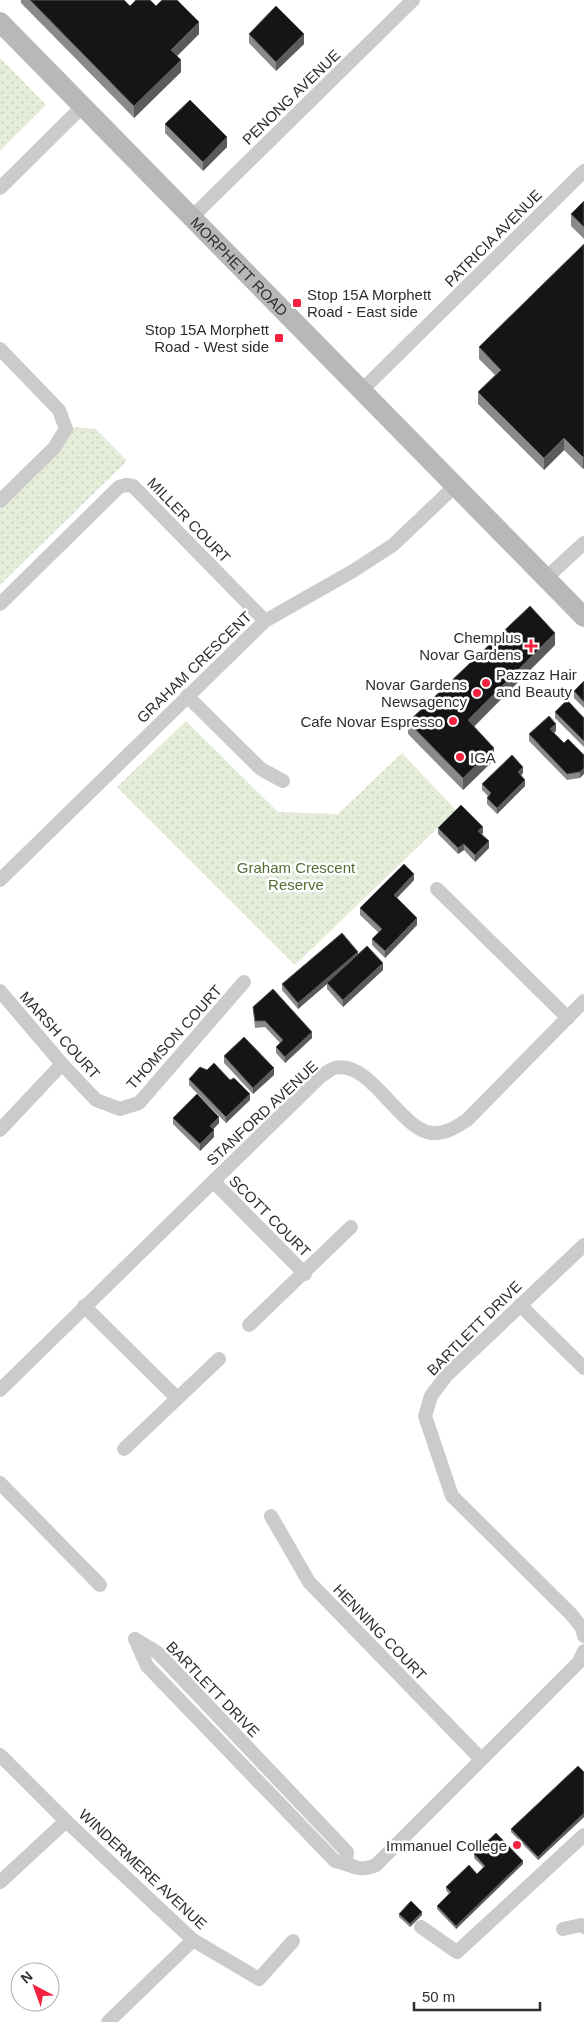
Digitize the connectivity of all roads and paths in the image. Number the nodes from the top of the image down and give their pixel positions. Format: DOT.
graph roads {
  1 [pos="413,0"];
  2 [pos="0,22"];
  3 [pos="83,106"];
  4 [pos="584,171"];
  5 [pos="1,184"];
  6 [pos="191,218"];
  7 [pos="0,349"];
  8 [pos="361,391"];
  9 [pos="455,486"];
  10 [pos="0,501"];
  11 [pos="584,543"];
  12 [pos="546,578"];
  13 [pos="0,604"];
  14 [pos="584,617"];
  15 [pos="265,621"];
  16 [pos="187,696"];
  17 [pos="283,781"];
  18 [pos="0,880"];
  19 [pos="438,889"];
  20 [pos="244,982"];
  21 [pos="0,991"];
  22 [pos="584,1001"];
  23 [pos="568,1018"];
  24 [pos="62,1064"];
  25 [pos="96,1100"];
  26 [pos="0,1130"];
  27 [pos="213,1181"];
  28 [pos="351,1227"];
  29 [pos="584,1245"];
  30 [pos="305,1274"];
  31 [pos="520,1305"];
  32 [pos="84,1306"];
  33 [pos="249,1325"];
  34 [pos="219,1359"];
  35 [pos="584,1368"];
  36 [pos="0,1390"];
  37 [pos="177,1398"];
  38 [pos="124,1449"];
  39 [pos="0,1482"];
  40 [pos="271,1516"];
  41 [pos="100,1584"];
  42 [pos="584,1636"];
  43 [pos="584,1651"];
  44 [pos="0,1755"];
  45 [pos="481,1759"];
  46 [pos="66,1821"];
  47 [pos="584,1835"];
  48 [pos="346,1863"];
  49 [pos="0,1882"];
  50 [pos="421,1927"];
  51 [pos="584,1928"];
  52 [pos="563,1930"];
  53 [pos="193,1940"];
  54 [pos="294,1941"];
  55 [pos="108,2022"];
  1 -- 6 [label="street, PENONG AVENUE"];
  2 -- 3 [label="street, MORPHETT ROAD"];
  3 -- 5 [label="street"];
  3 -- 6 [label="street, MORPHETT ROAD"];
  4 -- 8 [label="street, PATRICIA AVENUE"];
  6 -- 8 [label="street, MORPHETT ROAD"];
  7 -- 10 [label="street"];
  8 -- 9 [label="street, MORPHETT ROAD"];
  9 -- 12 [label="street, MORPHETT ROAD"];
  9 -- 15 [label="street, GRAHAM CRESCENT"];
  11 -- 12 [label="street"];
  12 -- 14 [label="street, MORPHETT ROAD"];
  13 -- 15 [label="street, MILLER COURT"];
  15 -- 16 [label="street, GRAHAM CRESCENT"];
  16 -- 17 [label="street"];
  16 -- 18 [label="street, GRAHAM CRESCENT"];
  19 -- 23 [label="street"];
  20 -- 25 [label="street, THOMSON COURT"];
  21 -- 24 [label="street, MARSH COURT"];
  22 -- 23 [label="street, STANFORD AVENUE"];
  23 -- 27 [label="street, STANFORD AVENUE"];
  24 -- 25 [label="street, MARSH COURT"];
  24 -- 26 [label="street"];
  27 -- 30 [label="street, SCOTT COURT"];
  27 -- 32 [label="street, STANFORD AVENUE"];
  28 -- 30 [label="street, SCOTT COURT"];
  29 -- 31 [label="street, BARTLETT DRIVE"];
  30 -- 33 [label="street, SCOTT COURT"];
  31 -- 35 [label="street"];
  31 -- 42 [label="street, BARTLETT DRIVE"];
  32 -- 36 [label="street, STANFORD AVENUE"];
  32 -- 37 [label="street"];
  34 -- 37 [label="street"];
  37 -- 38 [label="street"];
  39 -- 41 [label="street"];
  40 -- 45 [label="street, HENNING COURT"];
  43 -- 45 [label="street, BARTLETT DRIVE"];
  44 -- 46 [label="street, WINDERMERE AVENUE"];
  45 -- 48 [label="street, BARTLETT DRIVE"];
  46 -- 49 [label="street"];
  46 -- 53 [label="street, WINDERMERE AVENUE"];
  47 -- 50 [label="street"];
  48 -- 48 [label="street, BARTLETT DRIVE"];
  51 -- 52 [label="street"];
  53 -- 54 [label="street, WINDERMERE AVENUE"];
  53 -- 55 [label="street"];
}
